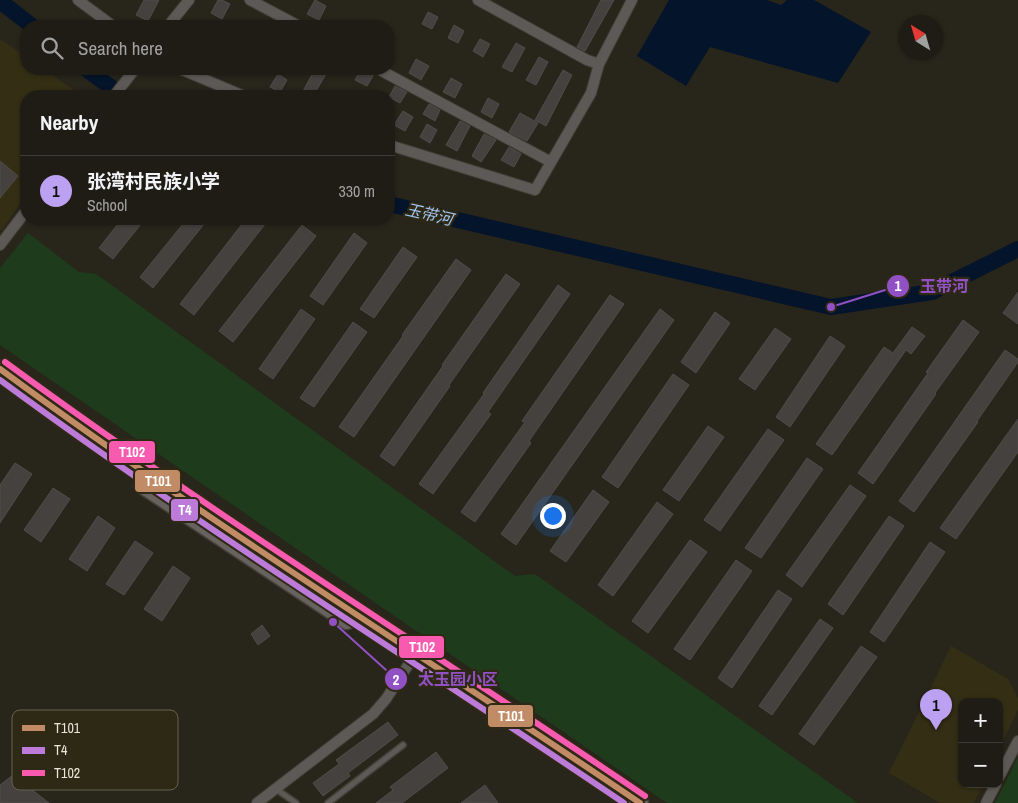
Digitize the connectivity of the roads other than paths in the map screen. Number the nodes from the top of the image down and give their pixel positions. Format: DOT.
graph roads {
  1 [pos="78,0"];
  2 [pos="189,0"];
  3 [pos="250,0"];
  4 [pos="478,0"];
  5 [pos="632,0"];
  6 [pos="105,20"];
  7 [pos="173,20"];
  8 [pos="288,20"];
  9 [pos="599,64"];
  10 [pos="130,75"];
  11 [pos="194,75"];
  12 [pos="389,75"];
  13 [pos="118,90"];
  14 [pos="230,90"];
  15 [pos="395,147"];
  16 [pos="551,162"];
  17 [pos="20,219"];
  18 [pos="0,245"];
  19 [pos="0,369"];
  20 [pos="0,383"];
  21 [pos="413,658"];
  22 [pos="1018,741"];
  23 [pos="403,745"];
  24 [pos="1003,769"];
  25 [pos="994,788"];
  26 [pos="275,789"];
  27 [pos="256,803"];
  28 [pos="296,803"];
  29 [pos="328,803"];
  30 [pos="621,803"];
  31 [pos="640,803"];
  32 [pos="986,803"];
  1 -- 6 [label="street"];
  2 -- 7 [label="street"];
  3 -- 8 [label="street"];
  4 -- 9 [label="street"];
  5 -- 9 [label="street"];
  9 -- 16 [label="street"];
  10 -- 13 [label="street"];
  11 -- 14 [label="street"];
  12 -- 16 [label="street"];
  15 -- 16 [label="street"];
  17 -- 18 [label="street"];
  19 -- 21 [label="main road"];
  20 -- 21 [label="main road"];
  21 -- 26 [label="street"];
  21 -- 30 [label="main road"];
  21 -- 31 [label="main road"];
  22 -- 24 [label="street"];
  23 -- 29 [label="lane"];
  25 -- 32 [label="street"];
  26 -- 27 [label="street"];
  26 -- 28 [label="lane"];
}
